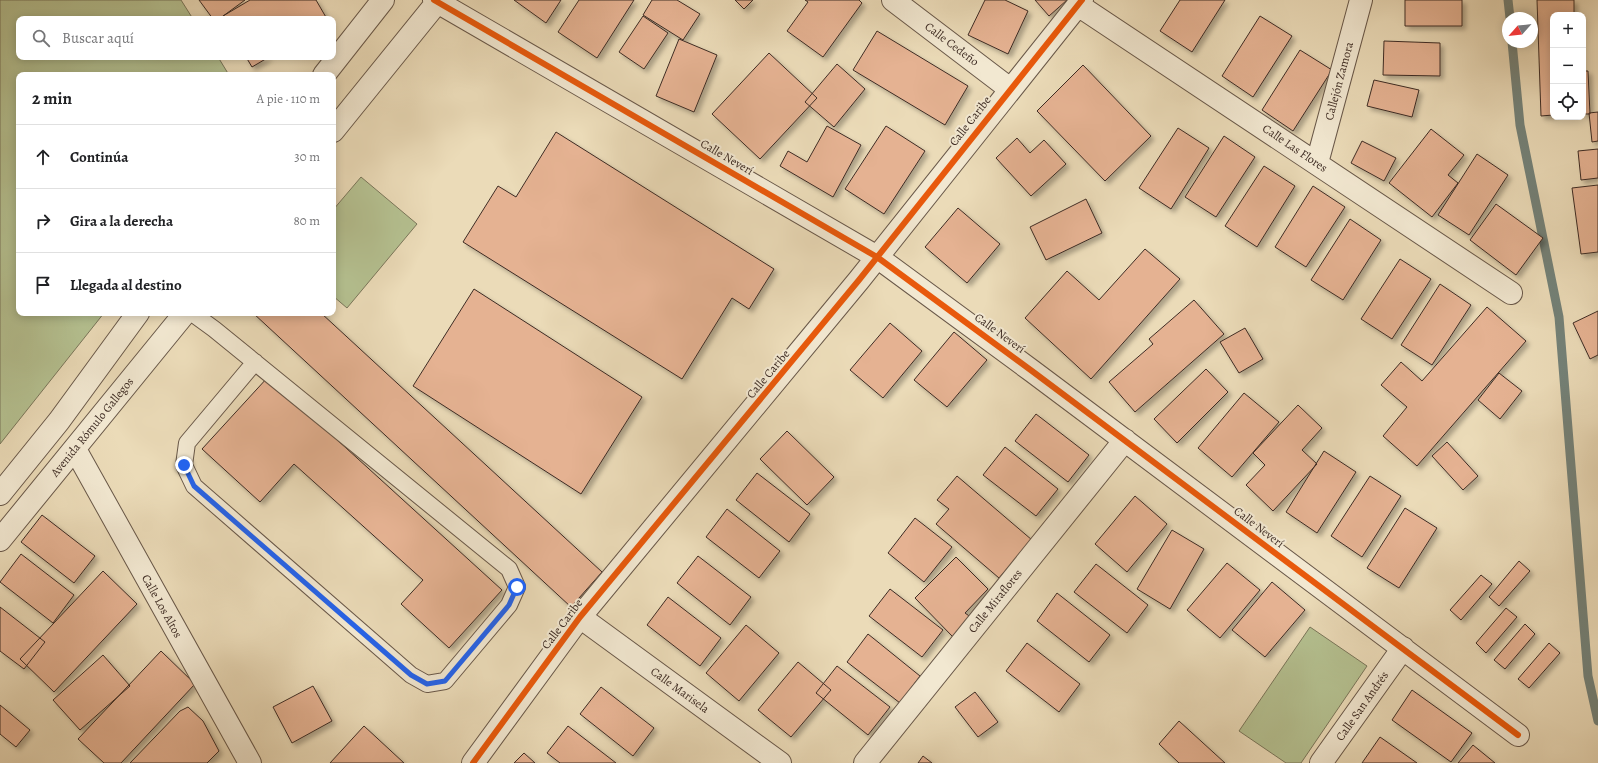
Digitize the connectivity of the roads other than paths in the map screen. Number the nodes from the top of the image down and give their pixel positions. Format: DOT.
graph roads {
  1 [pos="383,0"];
  2 [pos="893,0"];
  3 [pos="1361,0"];
  4 [pos="437,1"];
  5 [pos="1080,2"];
  6 [pos="336,60"];
  7 [pos="336,60"];
  8 [pos="326,72"];
  9 [pos="1010,88"];
  10 [pos="336,127"];
  11 [pos="1317,163"];
  12 [pos="877,257"];
  13 [pos="1511,293"];
  14 [pos="136,316"];
  15 [pos="183,316"];
  16 [pos="196,316"];
  17 [pos="256,362"];
  18 [pos="1125,440"];
  19 [pos="75,449"];
  20 [pos="0,494"];
  21 [pos="0,540"];
  22 [pos="580,617"];
  23 [pos="1403,648"];
  24 [pos="1518,735"];
  25 [pos="250,763"];
  26 [pos="473,763"];
  27 [pos="780,763"];
  28 [pos="865,763"];
  29 [pos="1321,763"];
  1 -- 6 [label="street"];
  2 -- 9 [label="street, Calle Cedeño"];
  3 -- 11 [label="street, Callejón Zamora"];
  4 -- 10 [label="street"];
  4 -- 12 [label="street, Calle Neverí"];
  5 -- 9 [label="street, Calle Caribe"];
  5 -- 11 [label="street, Calle Las Flores"];
  7 -- 8 [label="street"];
  9 -- 12 [label="street, Calle Caribe"];
  11 -- 13 [label="street, Calle Las Flores"];
  12 -- 18 [label="street, Calle Neverí"];
  12 -- 22 [label="street, Calle Caribe"];
  14 -- 20 [label="street"];
  15 -- 19 [label="street, Avenida Rómulo Gallegos"];
  16 -- 17 [label="lane"];
  17 -- 17 [label="lane"];
  18 -- 23 [label="street, Calle Neverí"];
  18 -- 28 [label="street, Calle Miraflores"];
  19 -- 21 [label="street, Avenida Rómulo Gallegos"];
  19 -- 25 [label="street, Calle Los Altos"];
  22 -- 26 [label="street, Calle Caribe"];
  22 -- 27 [label="street, Calle Marisela"];
  23 -- 24 [label="street, Calle Neverí"];
  23 -- 29 [label="street, Calle San Andrés"];
}
